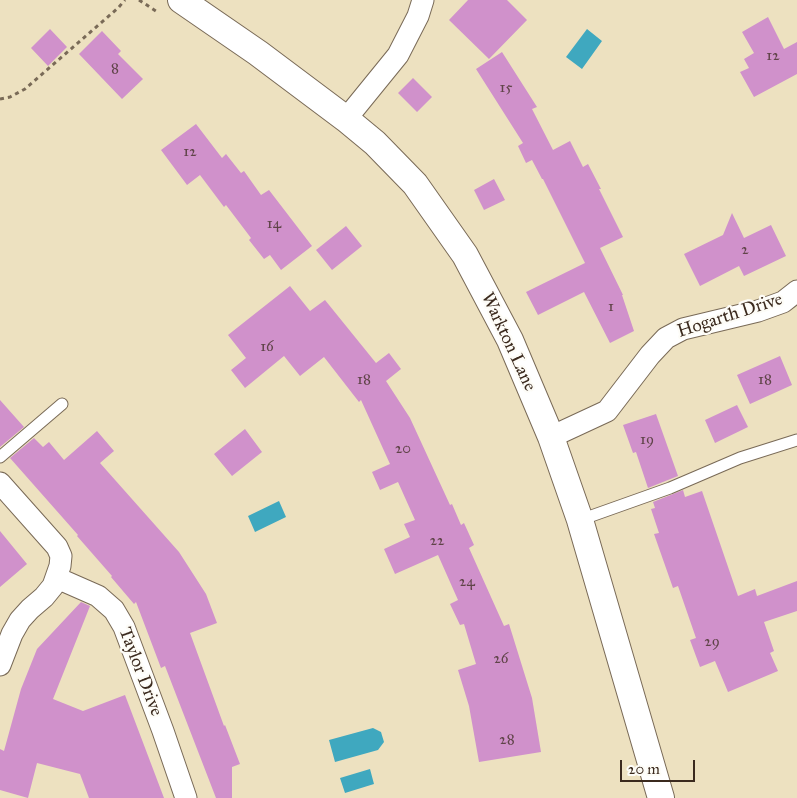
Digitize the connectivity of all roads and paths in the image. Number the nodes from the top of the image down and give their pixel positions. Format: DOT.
graph roads {
  1 [pos="126,0"];
  2 [pos="139,0"];
  3 [pos="423,0"];
  4 [pos="172,8"];
  5 [pos="0,99"];
  6 [pos="346,119"];
  7 [pos="797,291"];
  8 [pos="62,404"];
  9 [pos="551,437"];
  10 [pos="797,440"];
  11 [pos="0,457"];
  12 [pos="0,483"];
  13 [pos="580,520"];
  14 [pos="57,578"];
  15 [pos="0,665"];
  16 [pos="186,798"];
  17 [pos="661,798"];
  1 -- 5 [label="path"];
  2 -- 4 [label="path"];
  3 -- 6 [label="street"];
  4 -- 6 [label="street, Warkton Lane"];
  6 -- 9 [label="street, Warkton Lane"];
  7 -- 9 [label="street, Hogarth Drive"];
  8 -- 11 [label="lane"];
  9 -- 13 [label="street, Warkton Lane"];
  10 -- 13 [label="lane"];
  12 -- 14 [label="street"];
  13 -- 17 [label="street, Warkton Lane"];
  14 -- 15 [label="street"];
  14 -- 16 [label="street, Taylor Drive"];
}
